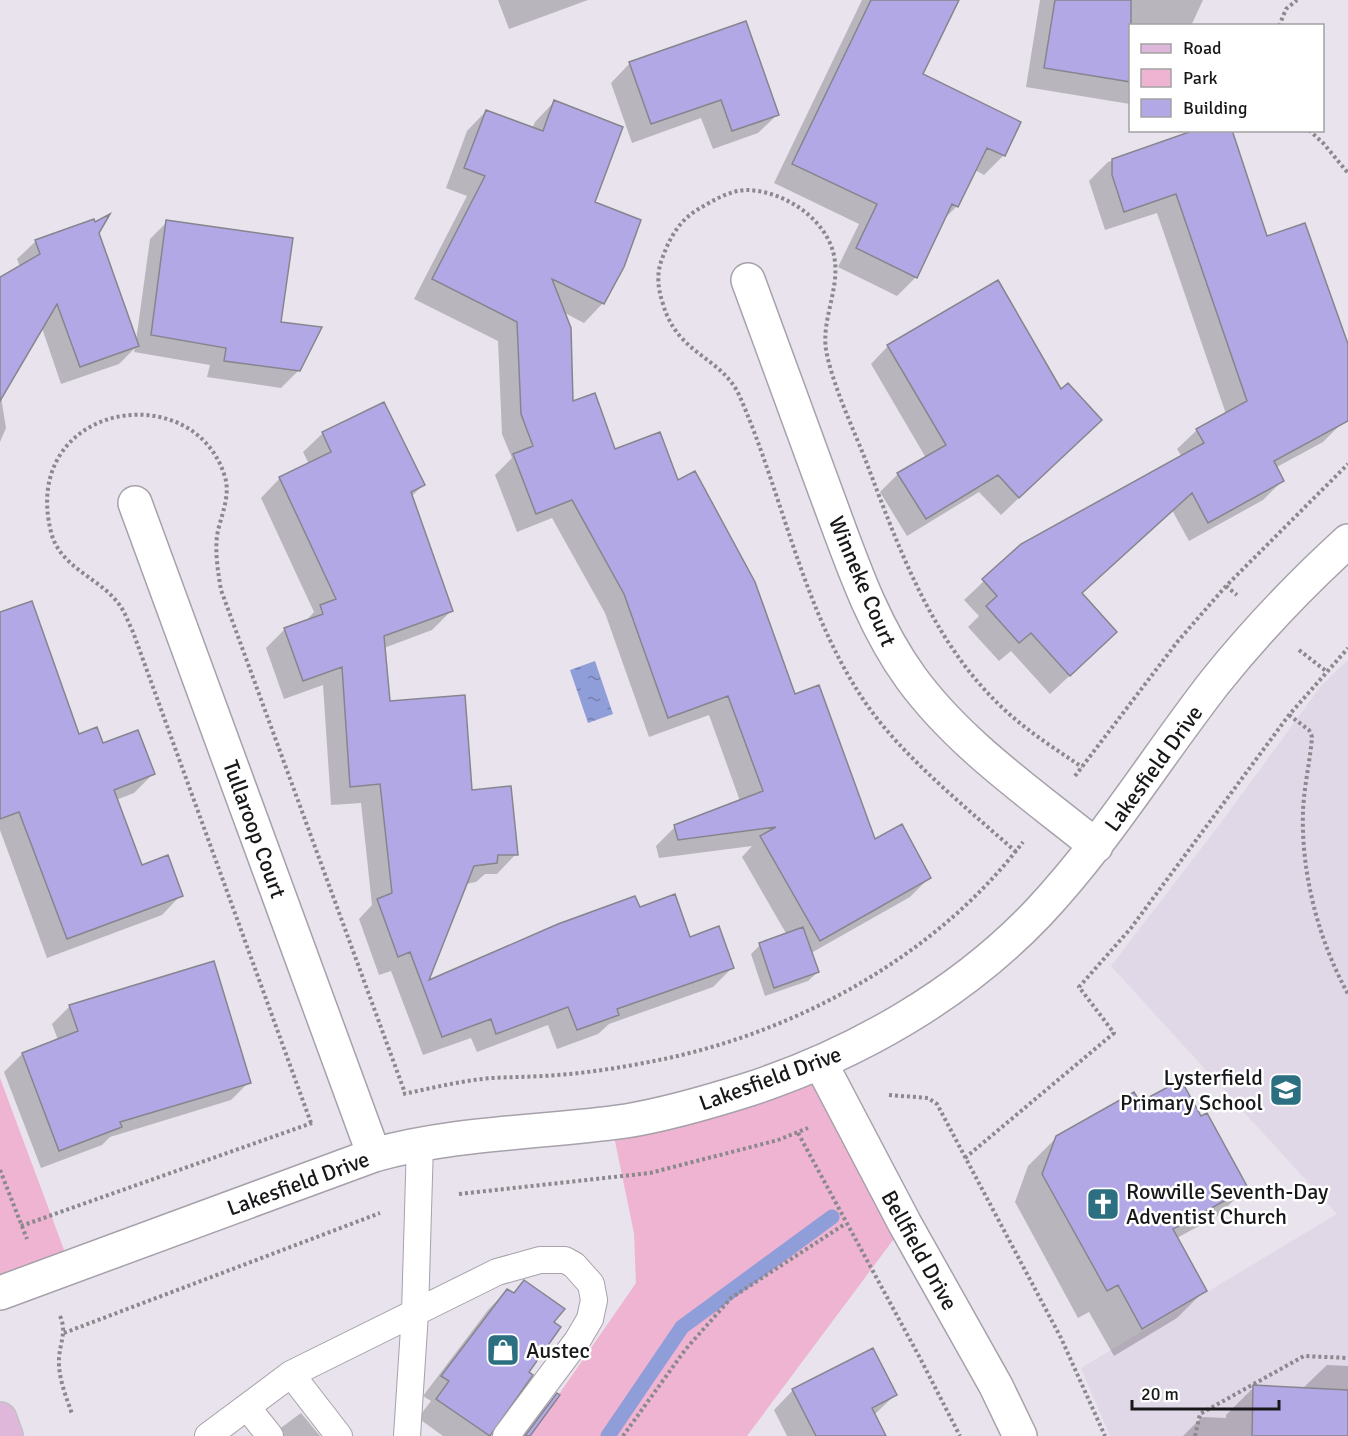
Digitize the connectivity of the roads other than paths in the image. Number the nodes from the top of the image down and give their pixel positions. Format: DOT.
graph roads {
  1 [pos="748,280"];
  2 [pos="135,503"];
  3 [pos="1348,541"];
  4 [pos="1096,846"];
  5 [pos="821,1064"];
  6 [pos="420,1143"];
  7 [pos="374,1155"];
  8 [pos="0,1293"];
  9 [pos="416,1313"];
  10 [pos="291,1374"];
  11 [pos="247,1407"];
  12 [pos="208,1436"];
  13 [pos="270,1436"];
  14 [pos="339,1436"];
  15 [pos="407,1436"];
  16 [pos="506,1436"];
  17 [pos="1020,1436"];
  1 -- 4 [label="street, Winneke Court"];
  2 -- 7 [label="street, Tullaroop Court"];
  3 -- 4 [label="street, Lakesfield Drive"];
  4 -- 5 [label="street, Lakesfield Drive"];
  5 -- 6 [label="street, Lakesfield Drive"];
  5 -- 17 [label="street, Bellfield Drive"];
  6 -- 7 [label="street, Lakesfield Drive"];
  6 -- 9 [label="lane"];
  7 -- 8 [label="street, Lakesfield Drive"];
  9 -- 10 [label="lane"];
  9 -- 15 [label="lane"];
  9 -- 16 [label="lane"];
  10 -- 11 [label="lane"];
  10 -- 14 [label="lane"];
  11 -- 12 [label="lane"];
  11 -- 13 [label="lane"];
}
